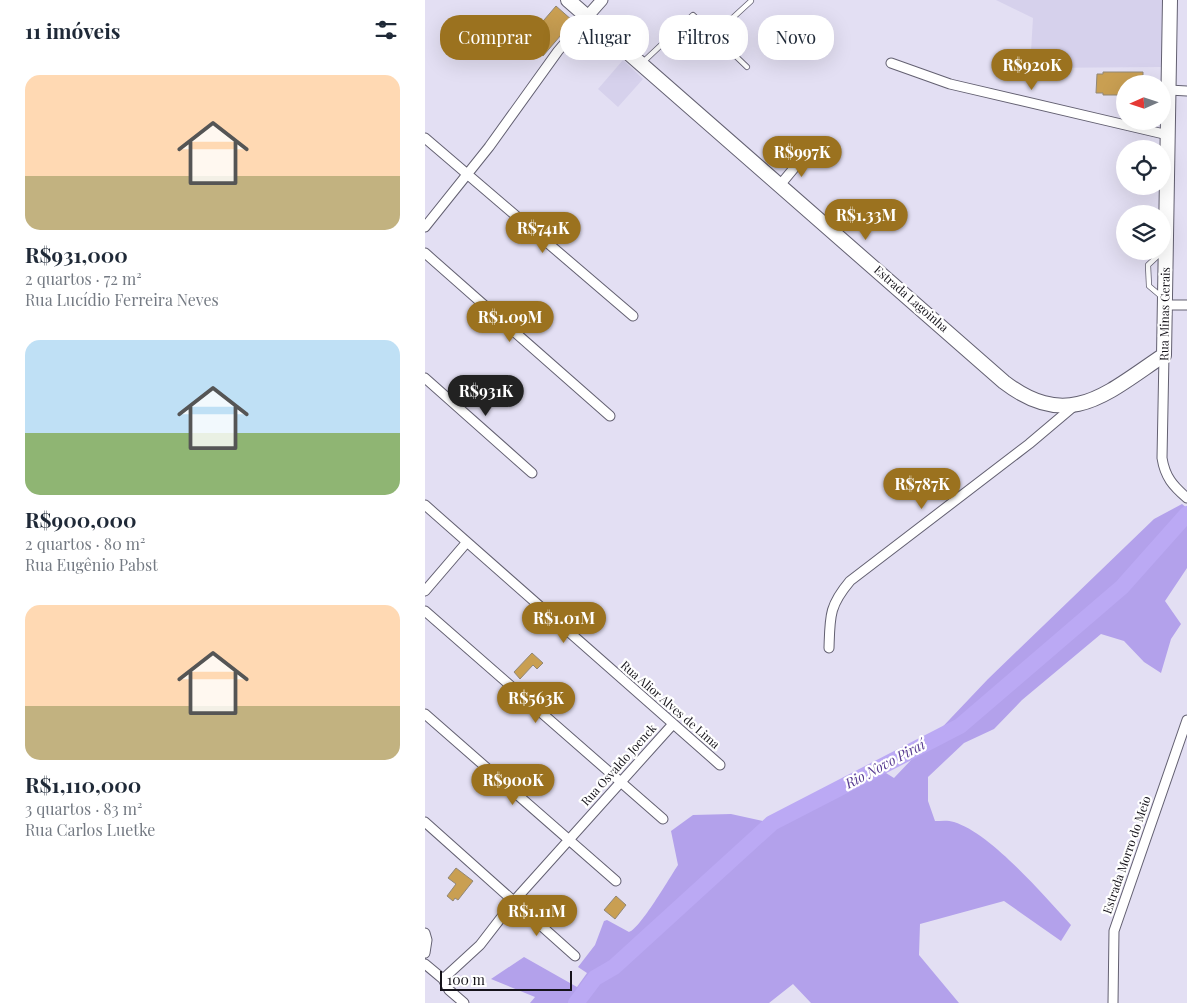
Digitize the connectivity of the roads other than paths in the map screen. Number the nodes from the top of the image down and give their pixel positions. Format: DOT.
graph roads {
  1 [pos="568,0"];
  2 [pos="602,0"];
  3 [pos="1170,0"];
  4 [pos="751,1"];
  5 [pos="585,15"];
  6 [pos="589,15"];
  7 [pos="736,15"];
  8 [pos="659,47"];
  9 [pos="560,50"];
  10 [pos="636,60"];
  11 [pos="740,60"];
  12 [pos="891,63"];
  13 [pos="641,64"];
  14 [pos="747,67"];
  15 [pos="1169,75"];
  16 [pos="1171,90"];
  17 [pos="1187,91"];
  18 [pos="1168,130"];
  19 [pos="1168,135"];
  20 [pos="425,138"];
  21 [pos="805,155"];
  22 [pos="468,175"];
  23 [pos="780,185"];
  24 [pos="425,227"];
  25 [pos="425,253"];
  26 [pos="1165,302"];
  27 [pos="1187,305"];
  28 [pos="633,316"];
  29 [pos="1164,355"];
  30 [pos="425,378"];
  31 [pos="1074,406"];
  32 [pos="610,416"];
  33 [pos="532,473"];
  34 [pos="1187,498"];
  35 [pos="425,505"];
  36 [pos="467,542"];
  37 [pos="425,590"];
  38 [pos="425,610"];
  39 [pos="829,648"];
  40 [pos="425,714"];
  41 [pos="1187,720"];
  42 [pos="673,724"];
  43 [pos="720,765"];
  44 [pos="621,782"];
  45 [pos="663,819"];
  46 [pos="425,822"];
  47 [pos="569,840"];
  48 [pos="616,881"];
  49 [pos="514,901"];
  50 [pos="425,933"];
  51 [pos="425,953"];
  52 [pos="575,956"];
  53 [pos="425,964"];
  54 [pos="443,979"];
  55 [pos="463,1003"];
  56 [pos="1113,1003"];
  1 -- 5 [label="main road, Estrada Lagoinha"];
  2 -- 6 [label="street"];
  3 -- 15 [label="main road, Rua Minas Gerais"];
  4 -- 7 [label="lane"];
  8 -- 13 [label="lane"];
  9 -- 22 [label="street"];
  10 -- 13 [label="main road, Estrada Lagoinha"];
  11 -- 14 [label="lane"];
  12 -- 19 [label="street"];
  13 -- 23 [label="main road, Estrada Lagoinha"];
  16 -- 17 [label="street"];
  18 -- 19 [label="main road, Rua Minas Gerais"];
  19 -- 26 [label="main road, Rua Minas Gerais"];
  20 -- 22 [label="street"];
  21 -- 23 [label="street"];
  22 -- 24 [label="street"];
  22 -- 28 [label="street"];
  23 -- 31 [label="main road, Estrada Lagoinha"];
  25 -- 32 [label="street"];
  26 -- 27 [label="street"];
  26 -- 29 [label="main road, Rua Minas Gerais"];
  29 -- 31 [label="main road, Estrada Lagoinha"];
  29 -- 34 [label="street, Rua Minas Gerais"];
  30 -- 33 [label="street"];
  31 -- 39 [label="street"];
  35 -- 36 [label="street, Rua Alior Alves de Lima"];
  36 -- 37 [label="street"];
  36 -- 42 [label="street, Rua Alior Alves de Lima"];
  38 -- 44 [label="street"];
  40 -- 47 [label="street"];
  41 -- 56 [label="street, Estrada Morro do Meio"];
  42 -- 43 [label="street, Rua Alior Alves de Lima"];
  42 -- 44 [label="street, Rua Osvaldo Joenck"];
  44 -- 45 [label="street"];
  44 -- 47 [label="street, Rua Osvaldo Joenck"];
  46 -- 49 [label="street"];
  47 -- 48 [label="street"];
  47 -- 49 [label="street, Rua Osvaldo Joenck"];
  49 -- 52 [label="street"];
  49 -- 54 [label="street, Rua Osvaldo Joenck"];
  50 -- 51 [label="street"];
  53 -- 54 [label="street"];
  54 -- 55 [label="street"];
}
